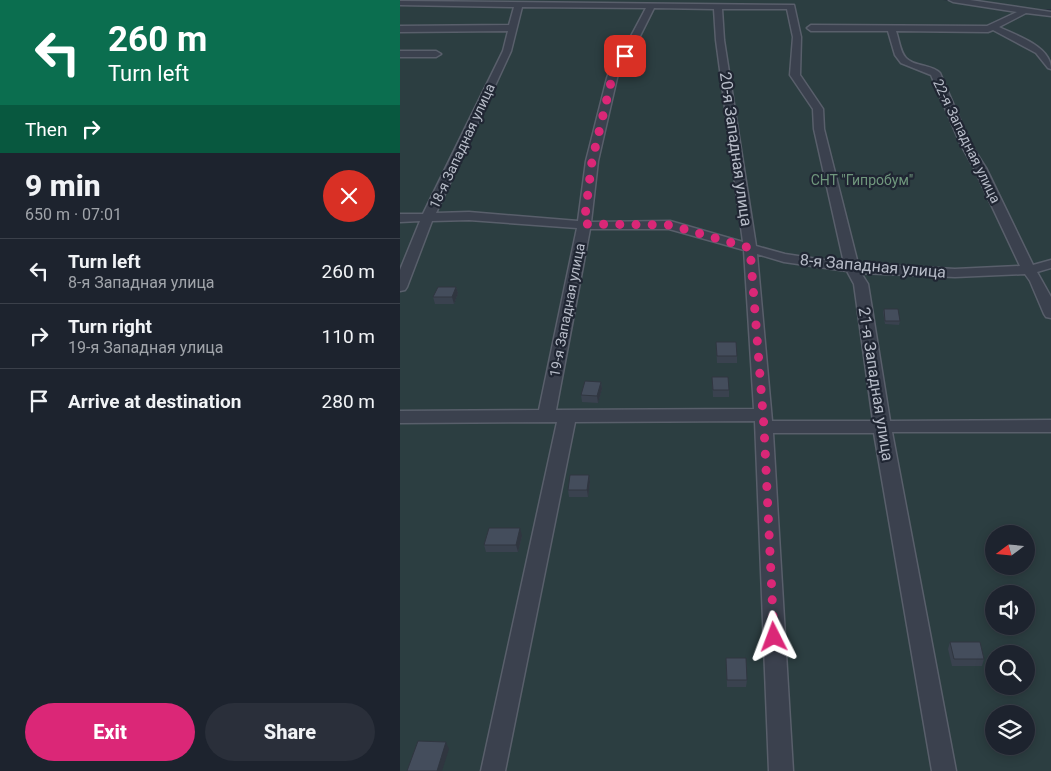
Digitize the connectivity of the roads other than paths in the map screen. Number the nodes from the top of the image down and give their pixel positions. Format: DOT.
graph roads {
  1 [pos="953,0"];
  2 [pos="433,2"];
  3 [pos="526,3"];
  4 [pos="634,3"];
  5 [pos="400,4"];
  6 [pos="721,4"];
  7 [pos="651,6"];
  8 [pos="1026,10"];
  9 [pos="1051,14"];
  10 [pos="994,27"];
  11 [pos="512,28"];
  12 [pos="811,28"];
  13 [pos="892,28"];
  14 [pos="400,29"];
  15 [pos="400,54"];
  16 [pos="436,54"];
  17 [pos="1051,66"];
  18 [pos="428,216"];
  19 [pos="400,218"];
  20 [pos="584,224"];
  21 [pos="750,248"];
  22 [pos="1051,264"];
  23 [pos="852,268"];
  24 [pos="1029,270"];
  25 [pos="400,287"];
  26 [pos="1051,314"];
  27 [pos="400,417"];
  28 [pos="557,417"];
  29 [pos="764,421"];
  30 [pos="1051,426"];
  31 [pos="882,427"];
  32 [pos="493,771"];
  33 [pos="781,771"];
  34 [pos="944,771"];
  1 -- 8 [label="street"];
  2 -- 3 [label="street"];
  2 -- 5 [label="street"];
  3 -- 4 [label="street"];
  3 -- 11 [label="street, 18-я Западная улица"];
  4 -- 7 [label="street"];
  6 -- 7 [label="street"];
  6 -- 21 [label="street, 20-я Западная улица"];
  6 -- 23 [label="street, 21-я Западная улица"];
  7 -- 20 [label="street, 19-я Западная улица"];
  8 -- 9 [label="street"];
  8 -- 10 [label="street"];
  10 -- 13 [label="street"];
  10 -- 17 [label="street"];
  11 -- 14 [label="street"];
  11 -- 18 [label="street, 18-я Западная улица"];
  12 -- 13 [label="street"];
  13 -- 24 [label="street, 22-я Западная улица"];
  15 -- 16 [label="street"];
  18 -- 19 [label="street, 8-я Западная улица"];
  18 -- 20 [label="street, 8-я Западная улица"];
  18 -- 25 [label="street, 18-я Западная улица"];
  20 -- 21 [label="street, 8-я Западная улица"];
  20 -- 28 [label="street, 19-я Западная улица"];
  21 -- 23 [label="street, 8-я Западная улица"];
  21 -- 29 [label="street, 20-я Западная улица"];
  22 -- 24 [label="street, 8-я Западная улица"];
  23 -- 24 [label="street, 8-я Западная улица"];
  23 -- 31 [label="street, 21-я Западная улица"];
  24 -- 26 [label="street, 22-я Западная улица"];
  27 -- 28 [label="street"];
  28 -- 29 [label="street"];
  28 -- 32 [label="street, 19-я Западная улица"];
  29 -- 31 [label="street"];
  29 -- 33 [label="street, 20-я Западная улица"];
  30 -- 31 [label="street"];
  31 -- 34 [label="street, 21-я Западная улица"];
}
